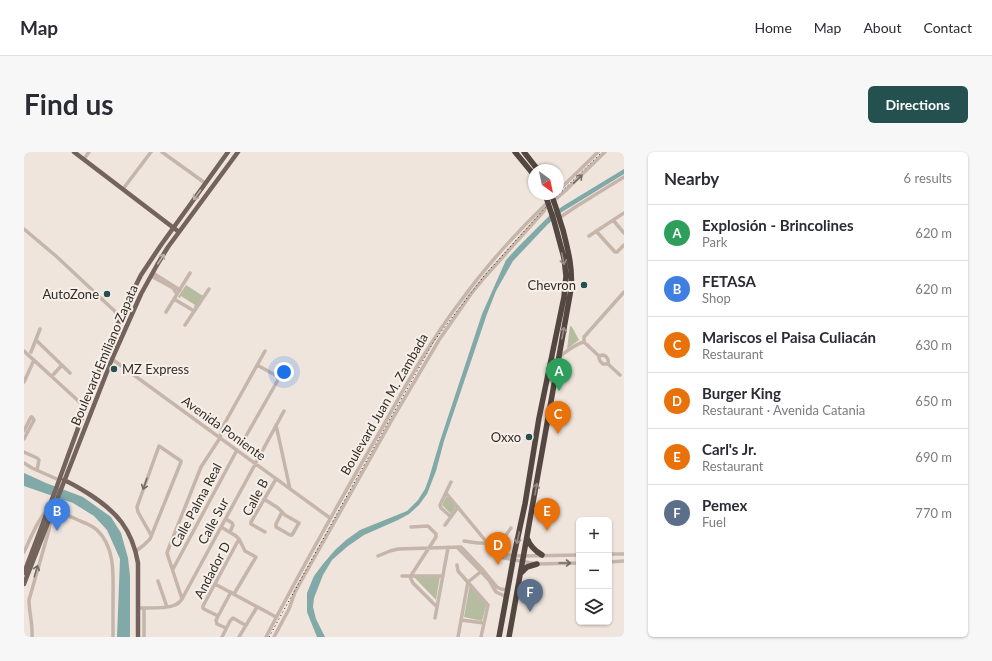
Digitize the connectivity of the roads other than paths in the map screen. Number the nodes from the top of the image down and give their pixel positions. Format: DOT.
graph roads {
  1 [pos="74,152"];
  2 [pos="89,152"];
  3 [pos="151,152"];
  4 [pos="162,152"];
  5 [pos="228,152"];
  6 [pos="238,152"];
  7 [pos="516,152"];
  8 [pos="524,152"];
  9 [pos="598,152"];
  10 [pos="605,152"];
  11 [pos="84,159"];
  12 [pos="533,164"];
  13 [pos="528,167"];
  14 [pos="624,177"];
  15 [pos="205,183"];
  16 [pos="564,185"];
  17 [pos="123,189"];
  18 [pos="564,192"];
  19 [pos="549,200"];
  20 [pos="550,200"];
  21 [pos="552,200"];
  22 [pos="624,212"];
  23 [pos="557,218"];
  24 [pos="613,220"];
  25 [pos="174,227"];
  26 [pos="24,229"];
  27 [pos="596,231"];
  28 [pos="179,232"];
  29 [pos="624,233"];
  30 [pos="589,236"];
  31 [pos="624,245"];
  32 [pos="190,273"];
  33 [pos="152,275"];
  34 [pos="209,289"];
  35 [pos="179,292"];
  36 [pos="624,292"];
  37 [pos="174,299"];
  38 [pos="194,311"];
  39 [pos="166,312"];
  40 [pos="121,317"];
  41 [pos="185,325"];
  42 [pos="40,329"];
  43 [pos="36,340"];
  44 [pos="584,342"];
  45 [pos="24,351"];
  46 [pos="265,351"];
  47 [pos="31,352"];
  48 [pos="105,354"];
  49 [pos="29,356"];
  50 [pos="600,356"];
  51 [pos="24,357"];
  52 [pos="559,357"];
  53 [pos="112,359"];
  54 [pos="34,360"];
  55 [pos="608,364"];
  56 [pos="62,365"];
  57 [pos="257,365"];
  58 [pos="70,373"];
  59 [pos="620,375"];
  60 [pos="52,376"];
  61 [pos="25,380"];
  62 [pos="86,408"];
  63 [pos="284,411"];
  64 [pos="276,425"];
  65 [pos="222,428"];
  66 [pos="25,431"];
  67 [pos="220,438"];
  68 [pos="24,439"];
  69 [pos="242,443"];
  70 [pos="237,450"];
  71 [pos="24,452"];
  72 [pos="260,456"];
  73 [pos="24,463"];
  74 [pos="255,464"];
  75 [pos="37,470"];
  76 [pos="276,479"];
  77 [pos="62,480"];
  78 [pos="451,482"];
  79 [pos="290,489"];
  80 [pos="446,493"];
  81 [pos="264,500"];
  82 [pos="458,507"];
  83 [pos="50,510"];
  84 [pos="282,512"];
  85 [pos="451,517"];
  86 [pos="49,518"];
  87 [pos="330,518"];
  88 [pos="226,519"];
  89 [pos="445,525"];
  90 [pos="221,526"];
  91 [pos="411,527"];
  92 [pos="511,528"];
  93 [pos="230,532"];
  94 [pos="265,532"];
  95 [pos="151,535"];
  96 [pos="526,537"];
  97 [pos="239,539"];
  98 [pos="464,541"];
  99 [pos="487,541"];
  100 [pos="501,542"];
  101 [pos="429,548"];
  102 [pos="448,548"];
  103 [pos="136,551"];
  104 [pos="24,552"];
  105 [pos="612,554"];
  106 [pos="624,554"];
  107 [pos="499,555"];
  108 [pos="542,555"];
  109 [pos="576,555"];
  110 [pos="378,556"];
  111 [pos="514,557"];
  112 [pos="523,558"];
  113 [pos="624,561"];
  114 [pos="612,562"];
  115 [pos="576,563"];
  116 [pos="537,564"];
  117 [pos="457,565"];
  118 [pos="173,569"];
  119 [pos="482,570"];
  120 [pos="24,573"];
  121 [pos="520,574"];
  122 [pos="402,576"];
  123 [pos="443,576"];
  124 [pos="410,577"];
  125 [pos="158,581"];
  126 [pos="468,582"];
  127 [pos="24,584"];
  128 [pos="215,584"];
  129 [pos="508,590"];
  130 [pos="232,593"];
  131 [pos="507,597"];
  132 [pos="182,599"];
  133 [pos="167,607"];
  134 [pos="256,607"];
  135 [pos="437,607"];
  136 [pos="141,608"];
  137 [pos="218,616"];
  138 [pos="276,618"];
  139 [pos="435,618"];
  140 [pos="461,620"];
  141 [pos="484,623"];
  142 [pos="246,625"];
  143 [pos="226,628"];
  144 [pos="32,637"];
  145 [pos="113,637"];
  146 [pos="138,637"];
  147 [pos="144,637"];
  148 [pos="222,637"];
  149 [pos="239,637"];
  150 [pos="266,637"];
  151 [pos="274,637"];
  152 [pos="458,637"];
  153 [pos="481,637"];
  154 [pos="499,637"];
  155 [pos="509,637"];
  1 -- 11 [label="main road"];
  2 -- 11 [label="street"];
  3 -- 17 [label="street"];
  4 -- 15 [label="street"];
  5 -- 15 [label="main road, Boulevard Emiliano Zapata"];
  6 -- 28 [label="main road, Boulevard Emiliano Zapata"];
  7 -- 13 [label="highway"];
  8 -- 12 [label="highway"];
  9 -- 16 [label="street"];
  18 -- 10 [label="street, Boulevard Juan M. Zambada, one-way"];
  11 -- 17 [label="main road"];
  14 -- 23 [label="street"];
  15 -- 25 [label="main road, Boulevard Emiliano Zapata, one-way"];
  17 -- 25 [label="main road"];
  19 -- 87 [label="street, Boulevard Juan M. Zambada"];
  20 -- 151 [label="street, Boulevard Juan M. Zambada"];
  21 -- 23 [label="highway"];
  22 -- 24 [label="street"];
  52 -- 23 [label="highway, one-way"];
  23 -- 111 [label="highway, one-way"];
  24 -- 27 [label="street"];
  24 -- 29 [label="street"];
  25 -- 28 [label="main road"];
  25 -- 40 [label="main road, Boulevard Emiliano Zapata"];
  26 -- 40 [label="street"];
  27 -- 30 [label="street"];
  27 -- 31 [label="street"];
  33 -- 28 [label="main road, Boulevard Emiliano Zapata, one-way"];
  32 -- 35 [label="street"];
  33 -- 35 [label="street"];
  33 -- 53 [label="main road, Boulevard Emiliano Zapata"];
  34 -- 38 [label="street"];
  35 -- 37 [label="street"];
  36 -- 44 [label="street"];
  37 -- 38 [label="street"];
  37 -- 39 [label="street"];
  38 -- 41 [label="street"];
  40 -- 48 [label="main road, Boulevard Emiliano Zapata"];
  42 -- 43 [label="street"];
  43 -- 47 [label="street"];
  43 -- 56 [label="street"];
  44 -- 50 [label="street"];
  44 -- 52 [label="street"];
  45 -- 49 [label="street"];
  46 -- 57 [label="street"];
  48 -- 53 [label="street, Avenida Poniente"];
  48 -- 62 [label="main road, Boulevard Emiliano Zapata"];
  49 -- 51 [label="street"];
  49 -- 54 [label="street"];
  50 -- 55 [label="street"];
  50 -- 55 [label="street"];
  96 -- 52 [label="highway, one-way"];
  53 -- 67 [label="street, Avenida Poniente"];
  53 -- 77 [label="main road, Boulevard Emiliano Zapata"];
  54 -- 60 [label="street"];
  54 -- 61 [label="street"];
  55 -- 59 [label="street"];
  56 -- 58 [label="street"];
  56 -- 60 [label="street"];
  57 -- 65 [label="street"];
  57 -- 69 [label="street"];
  60 -- 62 [label="street"];
  62 -- 77 [label="main road, Boulevard Emiliano Zapata"];
  63 -- 64 [label="street, Calle Sur"];
  64 -- 72 [label="street, Calle Sur"];
  64 -- 79 [label="street"];
  65 -- 67 [label="street"];
  65 -- 69 [label="street"];
  66 -- 68 [label="street"];
  67 -- 70 [label="street, Avenida Poniente"];
  67 -- 118 [label="street"];
  69 -- 72 [label="street"];
  70 -- 74 [label="street, Avenida Poniente"];
  70 -- 118 [label="street, Calle Palma Real"];
  71 -- 75 [label="street"];
  72 -- 74 [label="street, Calle Sur"];
  73 -- 75 [label="street"];
  74 -- 76 [label="street, Avenida Poniente"];
  74 -- 88 [label="street, Calle Sur"];
  75 -- 77 [label="street"];
  76 -- 79 [label="street, Avenida Poniente"];
  76 -- 81 [label="street, Calle B"];
  77 -- 83 [label="main road, Boulevard Emiliano Zapata"];
  77 -- 103 [label="main road"];
  78 -- 80 [label="street"];
  79 -- 87 [label="street, Avenida Poniente"];
  80 -- 82 [label="street"];
  80 -- 85 [label="street"];
  81 -- 84 [label="street"];
  81 -- 94 [label="street, Calle B"];
  82 -- 85 [label="street"];
  82 -- 99 [label="street"];
  83 -- 86 [label="main road, Boulevard Emiliano Zapata"];
  83 -- 104 [label="street"];
  83 -- 120 [label="main road, Boulevard Emiliano Zapata"];
  83 -- 145 [label="street"];
  84 -- 84 [label="street"];
  85 -- 89 [label="street"];
  86 -- 127 [label="main road, Boulevard Emiliano Zapata"];
  144 -- 86 [label="street, one-way"];
  87 -- 138 [label="street, Boulevard Juan M. Zambada"];
  88 -- 90 [label="street, Calle Sur"];
  88 -- 93 [label="street"];
  90 -- 93 [label="street"];
  90 -- 132 [label="street, Calle Sur"];
  91 -- 101 [label="street"];
  92 -- 100 [label="street"];
  93 -- 97 [label="street"];
  95 -- 95 [label="street, one-way"];
  95 -- 103 [label="street"];
  96 -- 108 [label="highway"];
  96 -- 112 [label="highway"];
  97 -- 128 [label="street, Andador D"];
  97 -- 130 [label="street"];
  98 -- 99 [label="street"];
  99 -- 100 [label="street"];
  99 -- 107 [label="street"];
  100 -- 107 [label="street"];
  101 -- 102 [label="street"];
  101 -- 110 [label="street"];
  101 -- 124 [label="street"];
  102 -- 119 [label="street"];
  102 -- 123 [label="street"];
  103 -- 136 [label="main road"];
  105 -- 106 [label="street"];
  107 -- 111 [label="street"];
  108 -- 109 [label="street"];
  108 -- 112 [label="street"];
  111 -- 112 [label="street"];
  111 -- 129 [label="highway"];
  112 -- 116 [label="street"];
  112 -- 121 [label="highway"];
  113 -- 114 [label="street"];
  116 -- 115 [label="street, one-way"];
  116 -- 121 [label="highway"];
  117 -- 126 [label="street"];
  118 -- 132 [label="street"];
  119 -- 126 [label="street"];
  119 -- 129 [label="street"];
  119 -- 131 [label="street"];
  121 -- 155 [label="highway"];
  122 -- 124 [label="street"];
  123 -- 124 [label="street"];
  123 -- 135 [label="street"];
  124 -- 135 [label="street"];
  125 -- 133 [label="street"];
  126 -- 140 [label="street"];
  126 -- 141 [label="street"];
  128 -- 130 [label="street"];
  128 -- 137 [label="street, Andador D"];
  129 -- 131 [label="highway"];
  130 -- 134 [label="street"];
  130 -- 137 [label="street"];
  131 -- 154 [label="highway"];
  132 -- 133 [label="street"];
  133 -- 136 [label="street"];
  134 -- 138 [label="street"];
  134 -- 142 [label="street"];
  135 -- 139 [label="street"];
  136 -- 146 [label="main road"];
  136 -- 147 [label="street"];
  137 -- 143 [label="street"];
  138 -- 150 [label="street, Boulevard Juan M. Zambada"];
  140 -- 141 [label="street"];
  140 -- 152 [label="street"];
  141 -- 153 [label="street"];
  142 -- 143 [label="street"];
  142 -- 149 [label="street"];
  143 -- 148 [label="street"];
}
